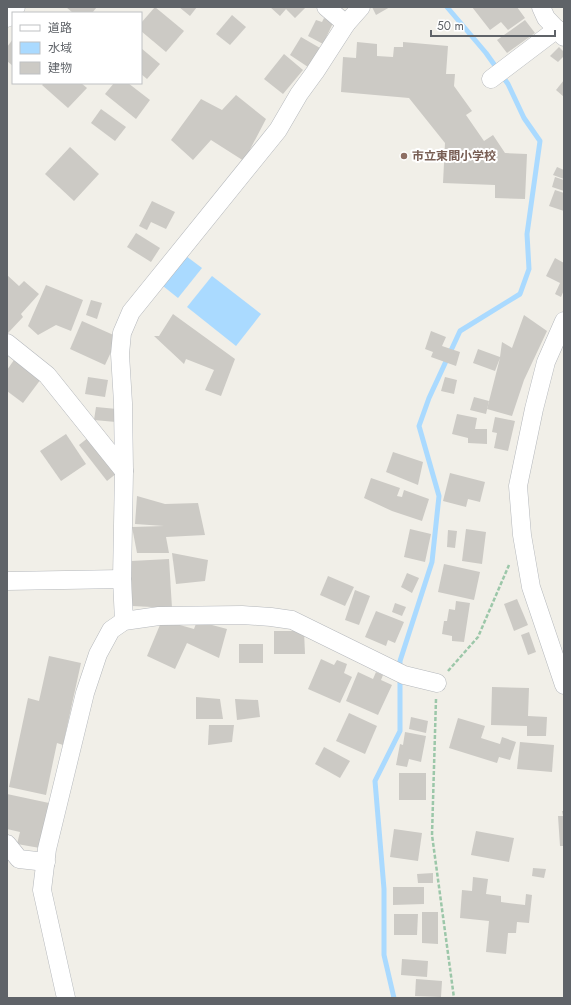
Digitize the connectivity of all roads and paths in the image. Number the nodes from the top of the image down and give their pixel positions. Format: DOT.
graph roads {
  1 [pos="16,7"];
  2 [pos="326,7"];
  3 [pos="361,7"];
  4 [pos="541,7"];
  5 [pos="7,18"];
  6 [pos="346,24"];
  7 [pos="561,33"];
  8 [pos="491,79"];
  9 [pos="564,321"];
  10 [pos="7,343"];
  11 [pos="124,471"];
  12 [pos="510,564"];
  13 [pos="122,579"];
  14 [pos="7,581"];
  15 [pos="124,621"];
  16 [pos="437,683"];
  17 [pos="564,685"];
  18 [pos="7,844"];
  19 [pos="46,862"];
  20 [pos="66,998"];
  21 [pos="454,998"];
  1 -- 5 [label="street"];
  2 -- 6 [label="street"];
  3 -- 6 [label="street"];
  4 -- 7 [label="street"];
  6 -- 11 [label="street"];
  7 -- 8 [label="street"];
  9 -- 17 [label="street"];
  10 -- 11 [label="street"];
  11 -- 13 [label="street"];
  12 -- 16 [label="path"];
  13 -- 14 [label="street"];
  13 -- 15 [label="street"];
  15 -- 16 [label="street"];
  15 -- 19 [label="street"];
  16 -- 21 [label="path"];
  18 -- 19 [label="street"];
  19 -- 20 [label="street"];
}
